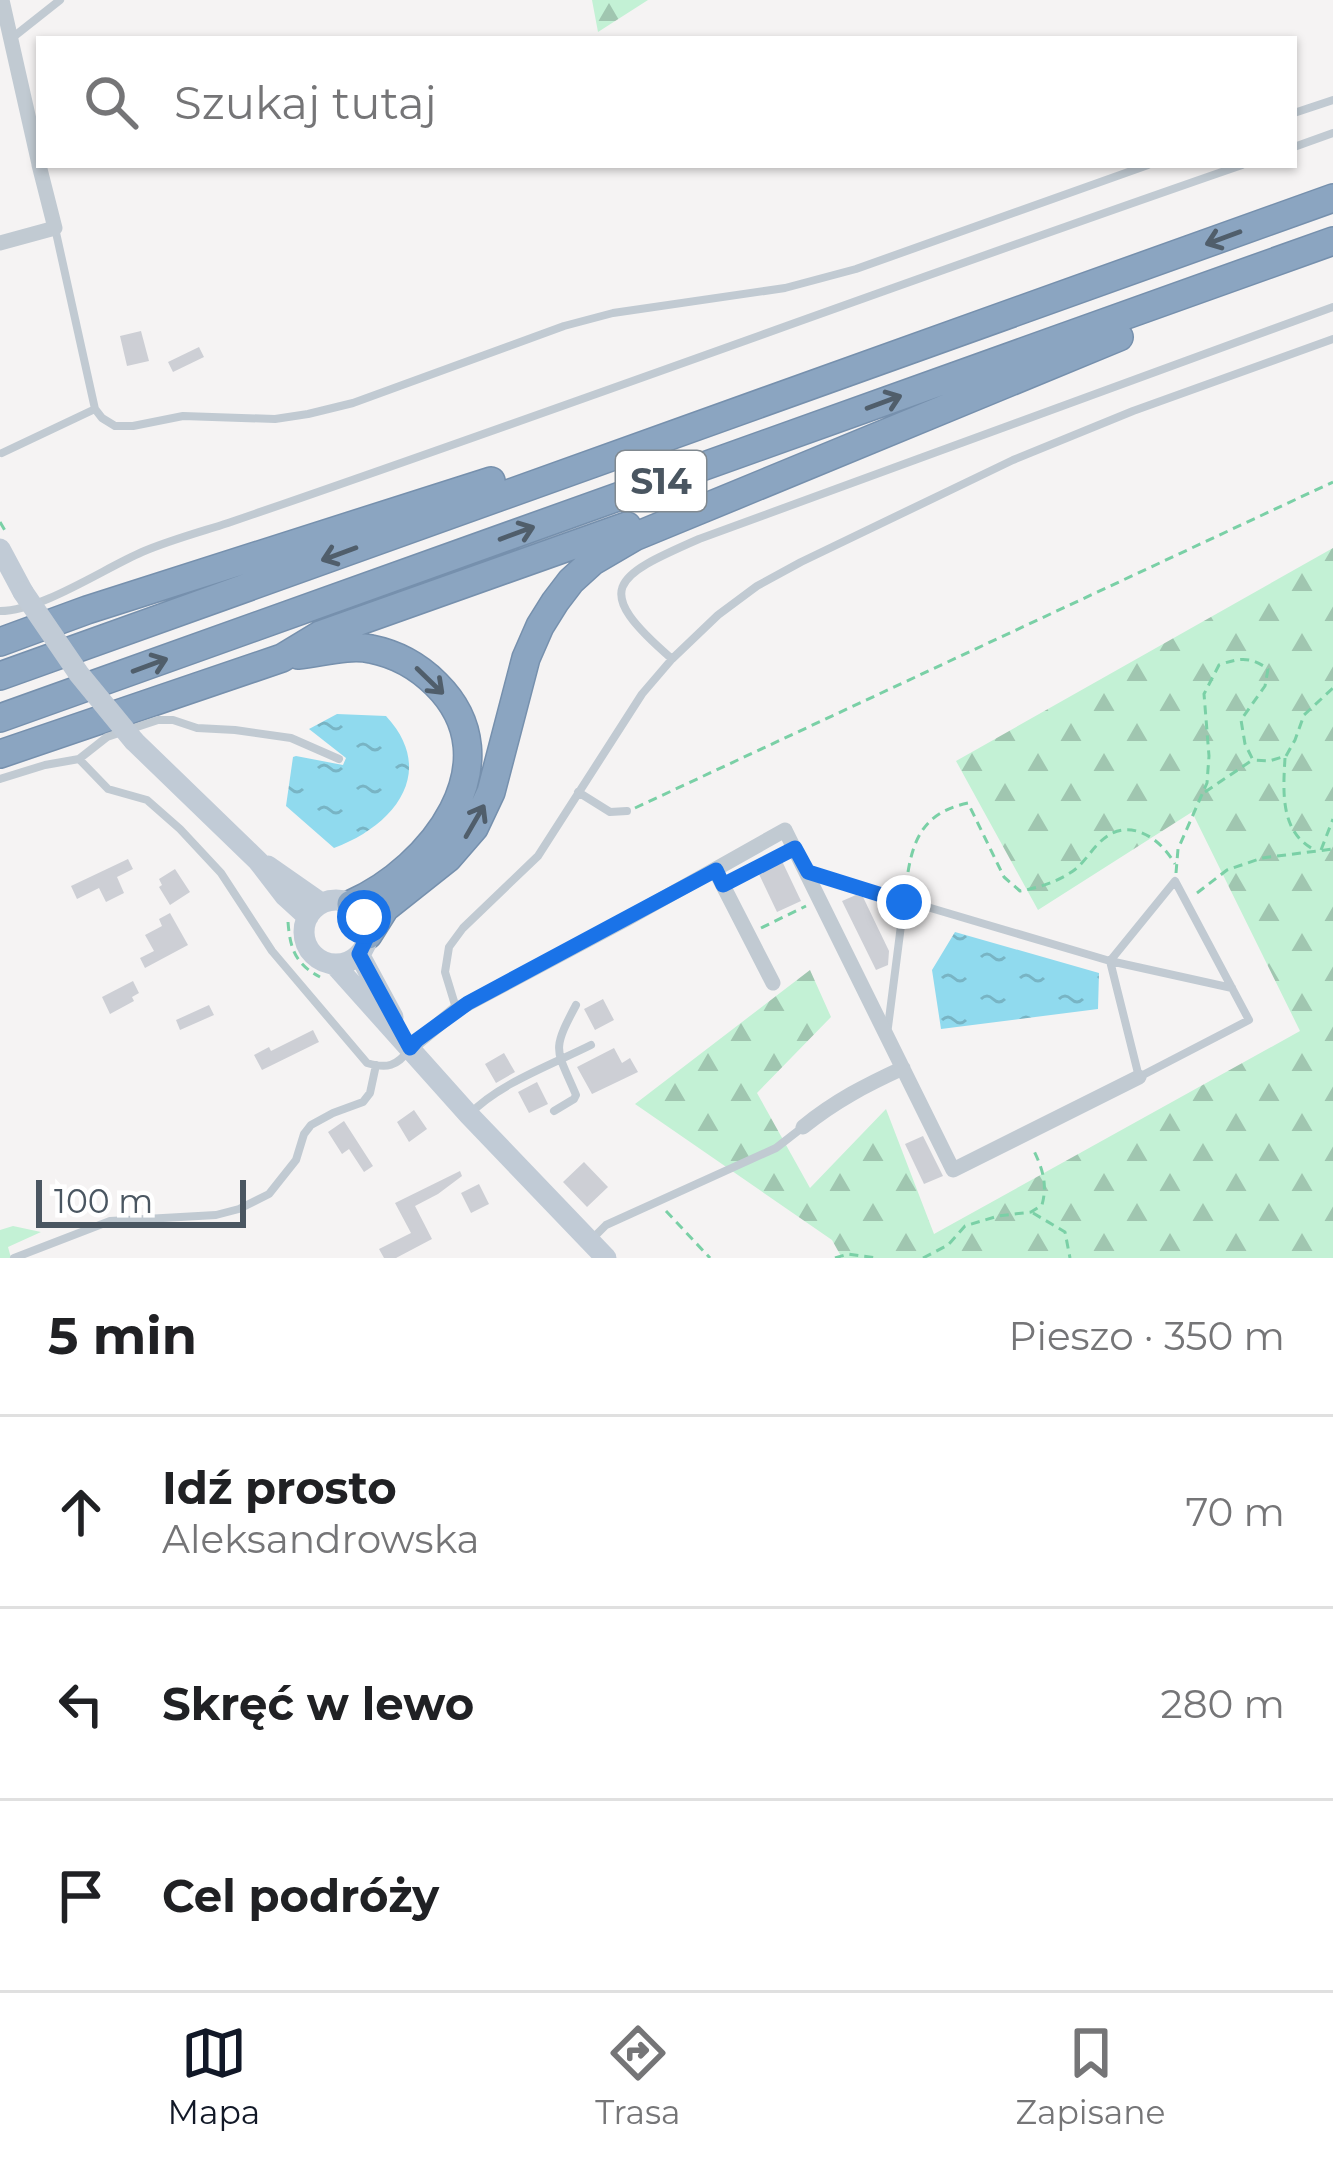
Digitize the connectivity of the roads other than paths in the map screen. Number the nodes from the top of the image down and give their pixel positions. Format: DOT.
graph roads {
  1 [pos="2,0"];
  2 [pos="60,0"];
  3 [pos="11,39"];
  4 [pos="1333,100"];
  5 [pos="1297,112"];
  6 [pos="1333,134"];
  7 [pos="1297,146"];
  8 [pos="36,151"];
  9 [pos="40,168"];
  10 [pos="1139,168"];
  11 [pos="1233,168"];
  12 [pos="1333,198"];
  13 [pos="56,228"];
  14 [pos="0,243"];
  15 [pos="1328,243"];
  16 [pos="1333,307"];
  17 [pos="1333,339"];
  18 [pos="95,409"];
  19 [pos="687,429"];
  20 [pos="849,448"];
  21 [pos="2,453"];
  22 [pos="0,549"];
  23 [pos="87,610"];
  24 [pos="0,611"];
  25 [pos="0,628"];
  26 [pos="0,642"];
  27 [pos="282,658"];
  28 [pos="671,659"];
  29 [pos="0,676"];
  30 [pos="0,718"];
  31 [pos="0,754"];
  32 [pos="79,759"];
  33 [pos="339,759"];
  34 [pos="0,778"];
  35 [pos="578,792"];
  36 [pos="627,811"];
  37 [pos="808,872"];
  38 [pos="719,878"];
  39 [pos="904,902"];
  40 [pos="351,904"];
  41 [pos="315,910"];
  42 [pos="363,945"];
  43 [pos="1110,961"];
  44 [pos="334,964"];
  45 [pos="773,983"];
  46 [pos="1232,988"];
  47 [pos="576,1005"];
  48 [pos="456,1010"];
  49 [pos="887,1035"];
  50 [pos="591,1045"];
  51 [pos="410,1048"];
  52 [pos="560,1060"];
  53 [pos="376,1065"];
  54 [pos="903,1068"];
  55 [pos="1139,1077"];
  56 [pos="554,1111"];
  57 [pos="469,1115"];
  58 [pos="803,1127"];
  59 [pos="598,1250"];
  60 [pos="14,1258"];
  1 -- 3 [label="street"];
  2 -- 3 [label="lane"];
  3 -- 8 [label="street"];
  4 -- 5 [label="lane"];
  6 -- 7 [label="lane"];
  9 -- 13 [label="street"];
  10 -- 18 [label="lane"];
  11 -- 24 [label="lane"];
  12 -- 19 [label="highway, S14, one-way"];
  13 -- 14 [label="street"];
  13 -- 18 [label="lane"];
  15 -- 20 [label="highway"];
  30 -- 15 [label="highway, S14, one-way"];
  16 -- 28 [label="lane"];
  17 -- 28 [label="lane"];
  18 -- 21 [label="lane"];
  19 -- 23 [label="highway"];
  19 -- 29 [label="highway, S14, one-way"];
  20 -- 27 [label="highway"];
  42 -- 20 [label="highway, one-way"];
  22 -- 41 [label="main road, bridge"];
  23 -- 25 [label="highway"];
  23 -- 26 [label="highway"];
  27 -- 31 [label="highway"];
  27 -- 40 [label="highway, one-way"];
  28 -- 35 [label="lane"];
  32 -- 33 [label="lane"];
  32 -- 34 [label="lane"];
  32 -- 53 [label="lane"];
  35 -- 36 [label="lane"];
  35 -- 48 [label="lane"];
  37 -- 38 [label="street"];
  37 -- 39 [label="lane"];
  37 -- 49 [label="street"];
  38 -- 45 [label="street"];
  38 -- 48 [label="street"];
  39 -- 43 [label="lane"];
  39 -- 49 [label="lane"];
  40 -- 41 [label="main road"];
  40 -- 42 [label="main road"];
  41 -- 44 [label="main road"];
  42 -- 44 [label="main road"];
  42 -- 51 [label="main road"];
  43 -- 46 [label="lane"];
  43 -- 46 [label="lane"];
  43 -- 55 [label="lane"];
  44 -- 51 [label="main road"];
  46 -- 55 [label="lane"];
  47 -- 52 [label="lane"];
  48 -- 51 [label="street"];
  49 -- 54 [label="street"];
  50 -- 52 [label="lane"];
  51 -- 53 [label="lane"];
  51 -- 57 [label="main road"];
  52 -- 56 [label="lane"];
  52 -- 57 [label="lane"];
  53 -- 60 [label="lane"];
  54 -- 55 [label="street"];
  54 -- 58 [label="street"];
  57 -- 59 [label="main road"];
  58 -- 59 [label="lane"];
}
